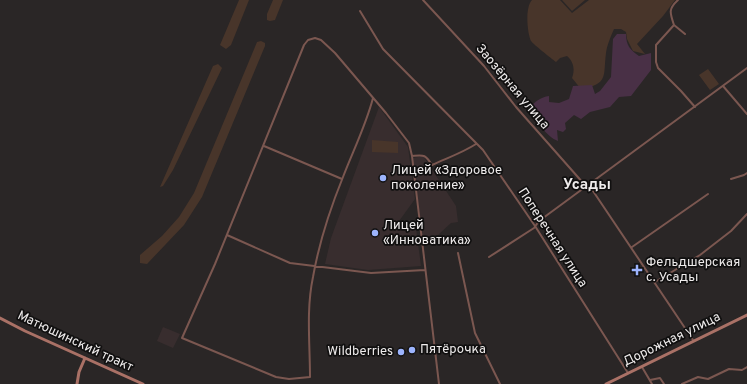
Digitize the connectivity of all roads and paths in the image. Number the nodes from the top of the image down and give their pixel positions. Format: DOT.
graph roads {
  1 [pos="423,0"];
  2 [pos="678,0"];
  3 [pos="360,11"];
  4 [pos="674,25"];
  5 [pos="685,34"];
  6 [pos="747,68"];
  7 [pos="723,86"];
  8 [pos="374,98"];
  9 [pos="695,107"];
  10 [pos="747,114"];
  11 [pos="476,144"];
  12 [pos="264,146"];
  13 [pos="412,156"];
  14 [pos="747,173"];
  15 [pos="744,175"];
  16 [pos="342,179"];
  17 [pos="731,179"];
  18 [pos="747,180"];
  19 [pos="587,186"];
  20 [pos="708,194"];
  21 [pos="747,214"];
  22 [pos="535,226"];
  23 [pos="226,235"];
  24 [pos="632,247"];
  25 [pos="458,253"];
  26 [pos="489,257"];
  27 [pos="315,267"];
  28 [pos="425,270"];
  29 [pos="655,282"];
  30 [pos="747,315"];
  31 [pos="0,318"];
  32 [pos="694,340"];
  33 [pos="85,358"];
  34 [pos="642,366"];
  35 [pos="747,367"];
  36 [pos="628,373"];
  37 [pos="650,380"];
  38 [pos="77,384"];
  39 [pos="143,384"];
  40 [pos="439,384"];
  41 [pos="500,384"];
  42 [pos="606,384"];
  43 [pos="652,384"];
  44 [pos="664,384"];
  45 [pos="682,384"];
  1 -- 19 [label="street, Заозёрная улица"];
  2 -- 4 [label="street"];
  3 -- 11 [label="street, Поперечная улица"];
  4 -- 5 [label="street"];
  4 -- 9 [label="street"];
  6 -- 7 [label="street"];
  7 -- 9 [label="street"];
  7 -- 10 [label="street"];
  8 -- 12 [label="street"];
  8 -- 13 [label="street"];
  8 -- 16 [label="street"];
  9 -- 19 [label="street"];
  11 -- 13 [label="street"];
  11 -- 22 [label="street, Поперечная улица"];
  12 -- 16 [label="street"];
  12 -- 23 [label="street"];
  13 -- 28 [label="street"];
  14 -- 15 [label="street"];
  15 -- 17 [label="street"];
  15 -- 18 [label="street"];
  16 -- 27 [label="street"];
  19 -- 22 [label="street"];
  19 -- 24 [label="street, Заозёрная улица"];
  20 -- 24 [label="street"];
  21 -- 29 [label="street"];
  22 -- 26 [label="street"];
  22 -- 36 [label="street, Поперечная улица"];
  23 -- 27 [label="street"];
  23 -- 27 [label="street"];
  24 -- 29 [label="street, Заозёрная улица"];
  25 -- 41 [label="street"];
  27 -- 28 [label="street"];
  28 -- 40 [label="street"];
  29 -- 32 [label="street, Заозёрная улица"];
  30 -- 32 [label="street, Дорожная улица"];
  31 -- 33 [label="street, Матюшинский тракт"];
  32 -- 34 [label="street, Дорожная улица"];
  33 -- 38 [label="street"];
  33 -- 39 [label="street, Матюшинский тракт"];
  34 -- 36 [label="street, Дорожная улица"];
  34 -- 37 [label="street"];
  35 -- 45 [label="street"];
  36 -- 42 [label="street, Дорожная улица"];
  37 -- 43 [label="street"];
  37 -- 44 [label="street"];
}
